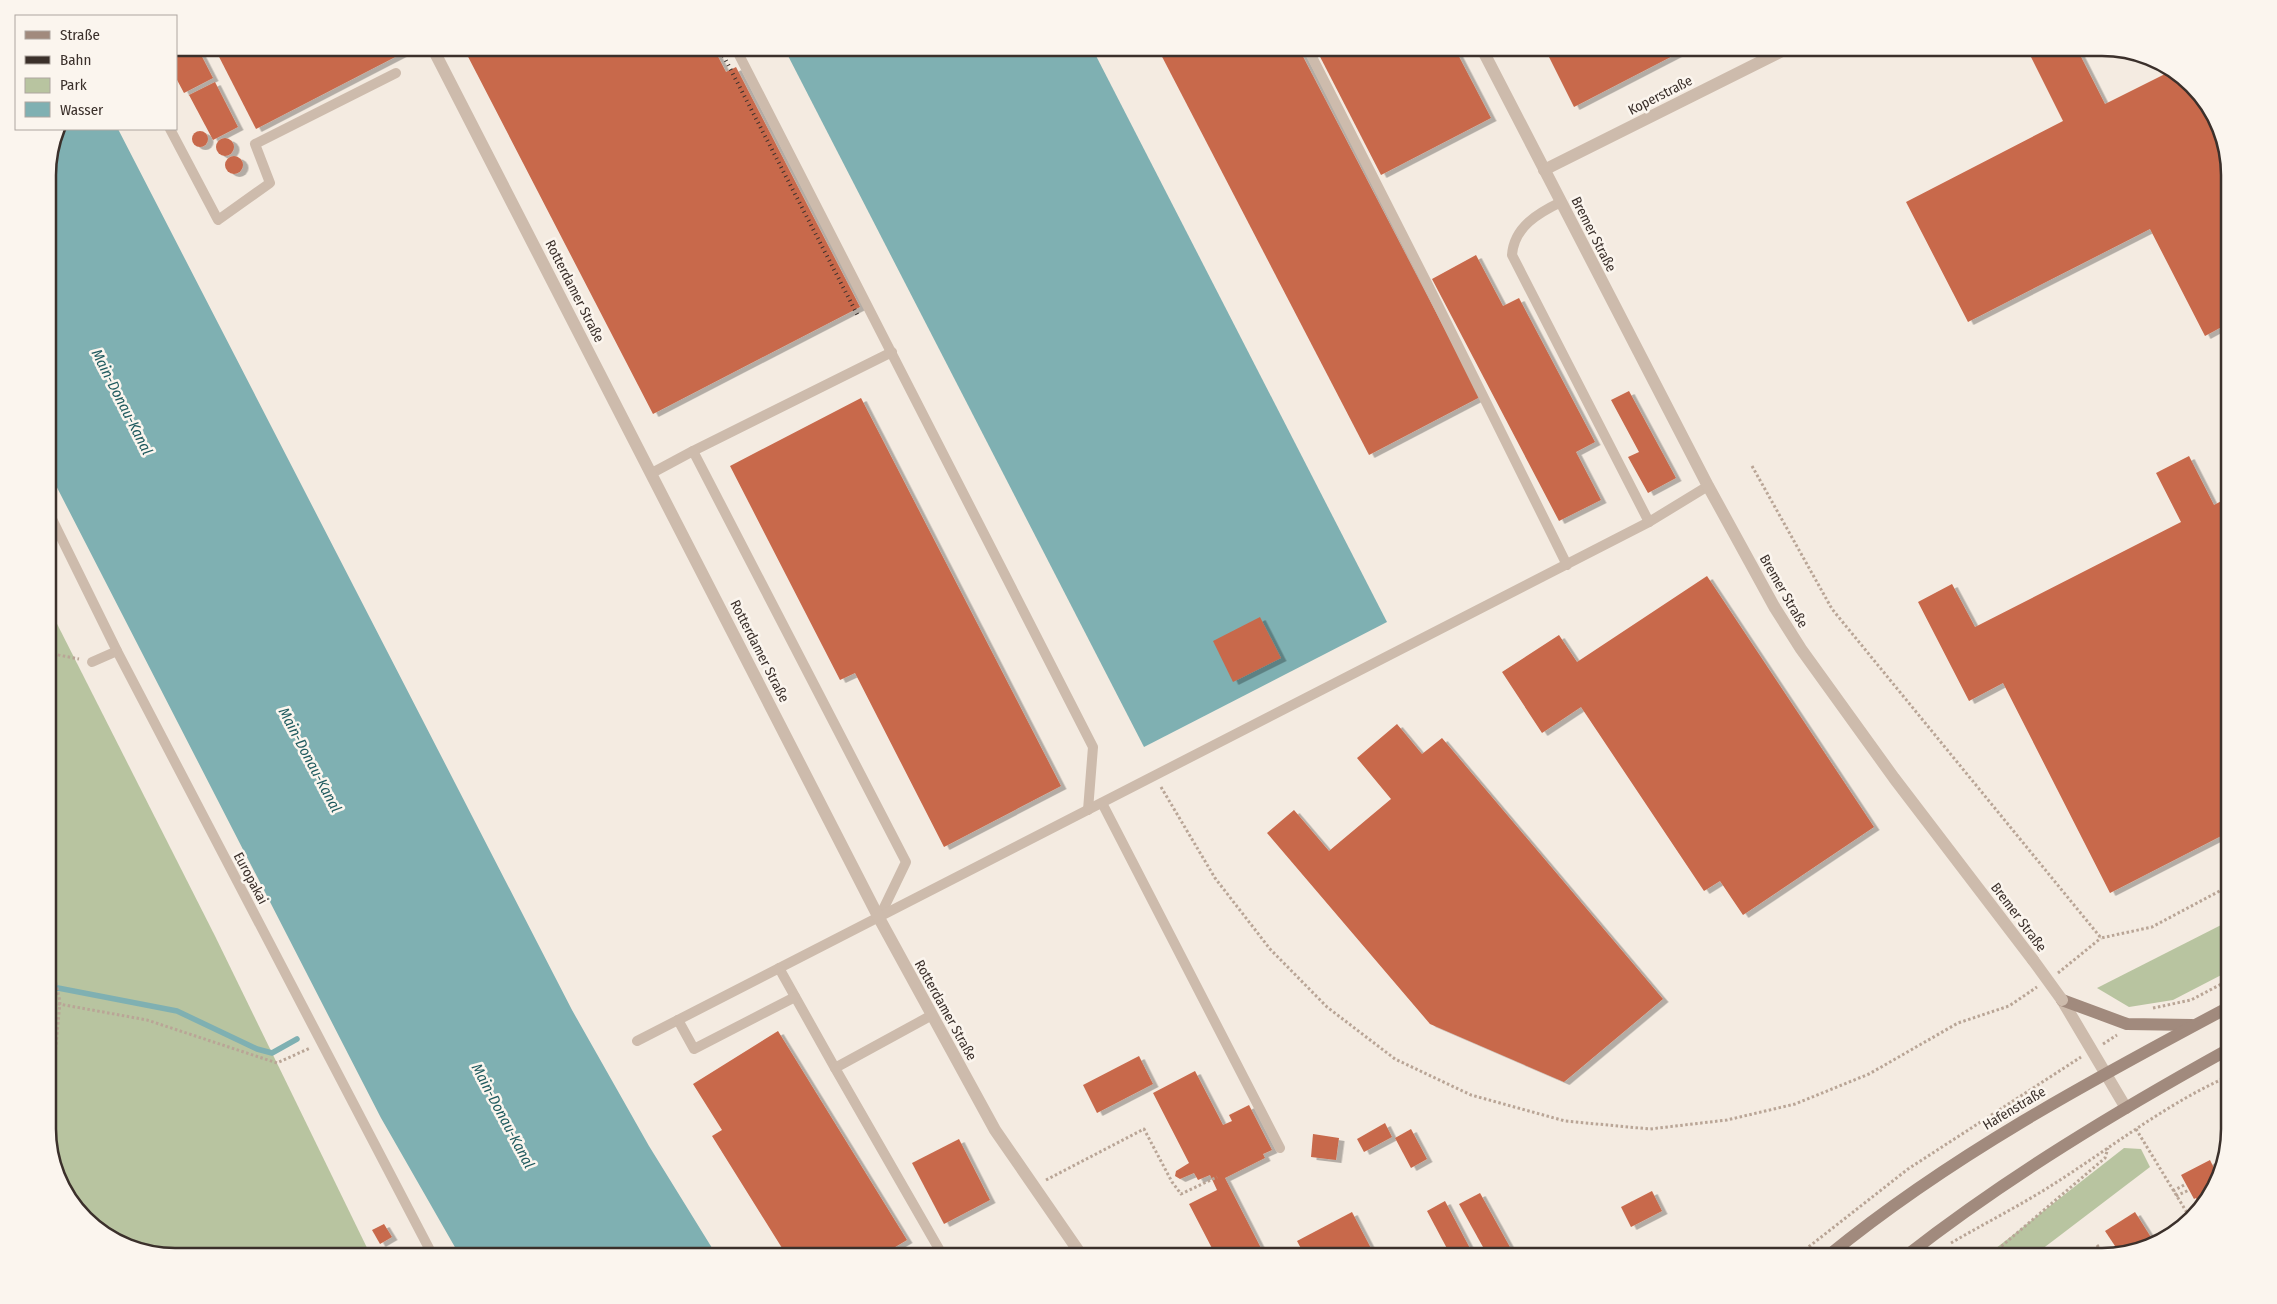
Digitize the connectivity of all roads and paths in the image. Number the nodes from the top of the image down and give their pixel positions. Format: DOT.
graph roads {
  1 [pos="1311,56"];
  2 [pos="1485,56"];
  3 [pos="1774,56"];
  4 [pos="437,57"];
  5 [pos="739,57"];
  6 [pos="396,73"];
  7 [pos="171,130"];
  8 [pos="1544,170"];
  9 [pos="1561,202"];
  10 [pos="892,352"];
  11 [pos="694,451"];
  12 [pos="1752,466"];
  13 [pos="652,472"];
  14 [pos="1708,486"];
  15 [pos="1649,522"];
  16 [pos="57,529"];
  17 [pos="1567,565"];
  18 [pos="117,651"];
  19 [pos="57,655"];
  20 [pos="92,662"];
  21 [pos="1155,776"];
  22 [pos="1102,803"];
  23 [pos="1088,810"];
  24 [pos="2221,890"];
  25 [pos="879,918"];
  26 [pos="2100,938"];
  27 [pos="779,968"];
  28 [pos="2055,975"];
  29 [pos="2040,985"];
  30 [pos="2221,985"];
  31 [pos="57,988"];
  32 [pos="795,997"];
  33 [pos="2062,1000"];
  34 [pos="60,1002"];
  35 [pos="2147,1010"];
  36 [pos="2221,1012"];
  37 [pos="932,1015"];
  38 [pos="678,1020"];
  39 [pos="2127,1024"];
  40 [pos="2194,1026"];
  41 [pos="57,1035"];
  42 [pos="637,1040"];
  43 [pos="321,1043"];
  44 [pos="2092,1050"];
  45 [pos="2221,1054"];
  46 [pos="834,1068"];
  47 [pos="2106,1073"];
  48 [pos="2221,1080"];
  49 [pos="2015,1092"];
  50 [pos="2018,1098"];
  51 [pos="2126,1108"];
  52 [pos="2136,1129"];
  53 [pos="1280,1148"];
  54 [pos="2108,1148"];
  55 [pos="1217,1177"];
  56 [pos="2186,1184"];
  57 [pos="1033,1187"];
  58 [pos="2189,1190"];
  59 [pos="2173,1191"];
  60 [pos="2176,1196"];
  61 [pos="2187,1212"];
  62 [pos="1948,1244"];
  63 [pos="2097,1244"];
  64 [pos="429,1248"];
  65 [pos="938,1248"];
  66 [pos="1076,1248"];
  67 [pos="1807,1248"];
  68 [pos="1838,1248"];
  69 [pos="1917,1248"];
  70 [pos="1999,1248"];
  71 [pos="2100,1248"];
  1 -- 17 [label="lane"];
  2 -- 8 [label="street, Bremer Straße"];
  3 -- 8 [label="street, Koperstraße"];
  4 -- 13 [label="street, Rotterdamer Straße"];
  5 -- 10 [label="lane"];
  6 -- 7 [label="lane"];
  8 -- 9 [label="street, Bremer Straße"];
  9 -- 14 [label="street, Bremer Straße"];
  9 -- 15 [label="lane"];
  10 -- 11 [label="lane"];
  10 -- 23 [label="lane"];
  11 -- 13 [label="lane"];
  11 -- 25 [label="lane"];
  12 -- 26 [label="path"];
  13 -- 25 [label="street, Rotterdamer Straße"];
  14 -- 15 [label="lane"];
  14 -- 33 [label="street, Bremer Straße, bridge"];
  15 -- 17 [label="lane"];
  16 -- 18 [label="lane, Europakai"];
  17 -- 21 [label="lane"];
  18 -- 20 [label="lane"];
  18 -- 43 [label="lane, Europakai"];
  19 -- 20 [label="path"];
  21 -- 22 [label="lane"];
  21 -- 29 [label="path"];
  22 -- 23 [label="lane"];
  22 -- 53 [label="lane"];
  23 -- 25 [label="lane"];
  24 -- 26 [label="path"];
  25 -- 27 [label="lane"];
  25 -- 37 [label="street, Rotterdamer Straße"];
  26 -- 28 [label="path"];
  27 -- 32 [label="lane"];
  27 -- 38 [label="lane"];
  30 -- 35 [label="path"];
  31 -- 34 [label="path"];
  32 -- 38 [label="lane"];
  32 -- 46 [label="lane"];
  33 -- 39 [label="main road"];
  33 -- 44 [label="street, Bremer Straße"];
  34 -- 41 [label="path"];
  34 -- 43 [label="path"];
  36 -- 40 [label="main road, Hafenstraße"];
  37 -- 46 [label="lane"];
  37 -- 57 [label="street, Rotterdamer Straße"];
  38 -- 42 [label="lane"];
  39 -- 40 [label="main road"];
  39 -- 44 [label="path"];
  40 -- 47 [label="main road, Hafenstraße"];
  43 -- 64 [label="lane, Europakai"];
  44 -- 47 [label="street, Bremer Straße"];
  44 -- 50 [label="path"];
  45 -- 51 [label="main road"];
  46 -- 65 [label="lane"];
  47 -- 51 [label="street, Bremer Straße"];
  47 -- 68 [label="main road, Hafenstraße"];
  48 -- 52 [label="path"];
  49 -- 50 [label="path"];
  50 -- 67 [label="path"];
  51 -- 69 [label="main road"];
  52 -- 54 [label="path"];
  52 -- 59 [label="path"];
  54 -- 62 [label="path"];
  54 -- 70 [label="path"];
  55 -- 57 [label="path"];
  56 -- 59 [label="path"];
  57 -- 66 [label="street, Rotterdamer Straße"];
  58 -- 60 [label="path"];
  59 -- 60 [label="path"];
  60 -- 61 [label="path"];
  63 -- 71 [label="path"];
}
